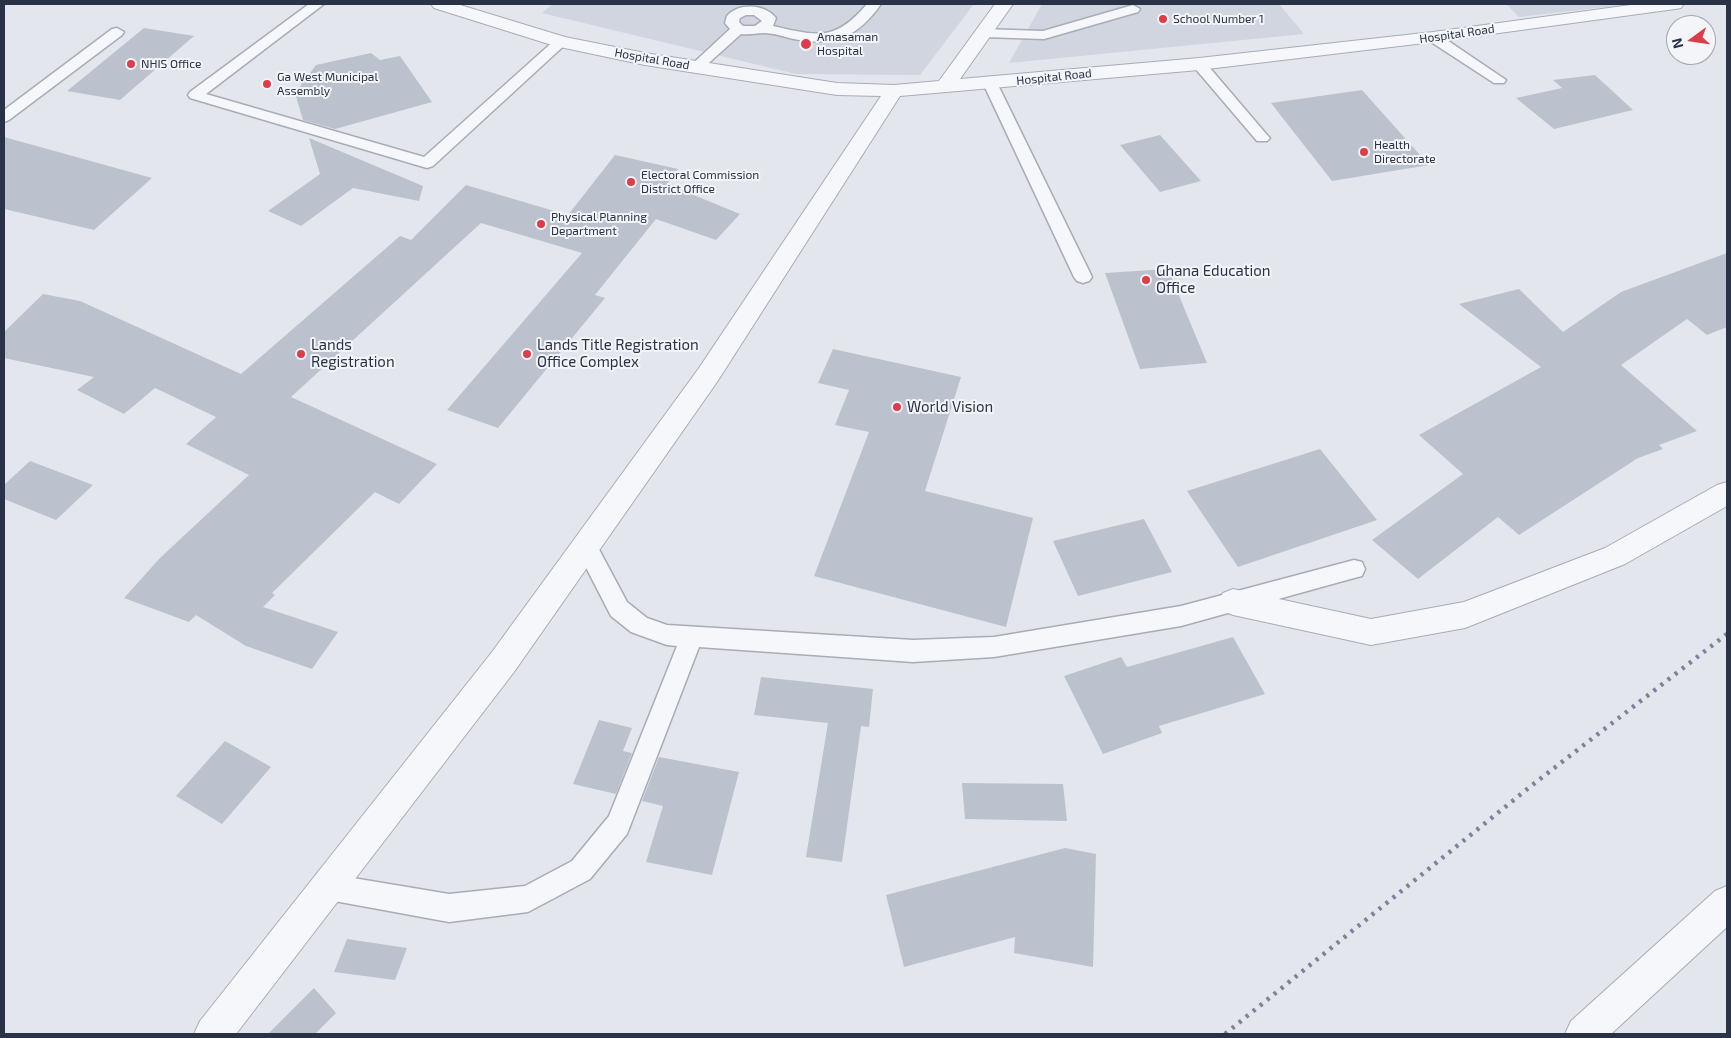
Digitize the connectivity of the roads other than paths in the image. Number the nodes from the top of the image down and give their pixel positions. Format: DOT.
graph roads {
  1 [pos="317,4"];
  2 [pos="440,4"];
  3 [pos="874,4"];
  4 [pos="1004,4"];
  5 [pos="1675,4"];
  6 [pos="1630,7"];
  7 [pos="1133,9"];
  8 [pos="762,28"];
  9 [pos="738,29"];
  10 [pos="117,32"];
  11 [pos="983,33"];
  12 [pos="1433,37"];
  13 [pos="561,42"];
  14 [pos="1199,64"];
  15 [pos="696,67"];
  16 [pos="1499,80"];
  17 [pos="990,83"];
  18 [pos="944,88"];
  19 [pos="894,91"];
  20 [pos="4,117"];
  21 [pos="1262,138"];
  22 [pos="1083,277"];
  23 [pos="1727,493"];
  24 [pos="586,546"];
  25 [pos="1354,569"];
  26 [pos="1233,602"];
  27 [pos="692,637"];
  28 [pos="329,887"];
  29 [pos="1727,903"];
  30 [pos="214,1034"];
  31 [pos="1584,1034"];
  1 -- 13 [label="lane"];
  2 -- 13 [label="street, Hospital Road"];
  3 -- 8 [label="lane"];
  4 -- 11 [label="street"];
  5 -- 6 [label="street, Hospital Road"];
  6 -- 12 [label="street, Hospital Road"];
  7 -- 11 [label="lane"];
  8 -- 9 [label="lane"];
  8 -- 9 [label="lane"];
  9 -- 15 [label="lane"];
  10 -- 20 [label="lane"];
  11 -- 18 [label="street"];
  12 -- 14 [label="street, Hospital Road"];
  12 -- 16 [label="lane"];
  13 -- 15 [label="street, Hospital Road"];
  14 -- 17 [label="street, Hospital Road"];
  14 -- 21 [label="lane"];
  15 -- 19 [label="street, Hospital Road"];
  17 -- 18 [label="street, Hospital Road"];
  17 -- 22 [label="lane"];
  18 -- 19 [label="street, Hospital Road"];
  19 -- 24 [label="street"];
  23 -- 26 [label="street"];
  24 -- 27 [label="lane"];
  24 -- 28 [label="street"];
  25 -- 26 [label="lane"];
  26 -- 27 [label="lane"];
  27 -- 28 [label="lane"];
  28 -- 30 [label="street"];
  29 -- 31 [label="street"];
}
